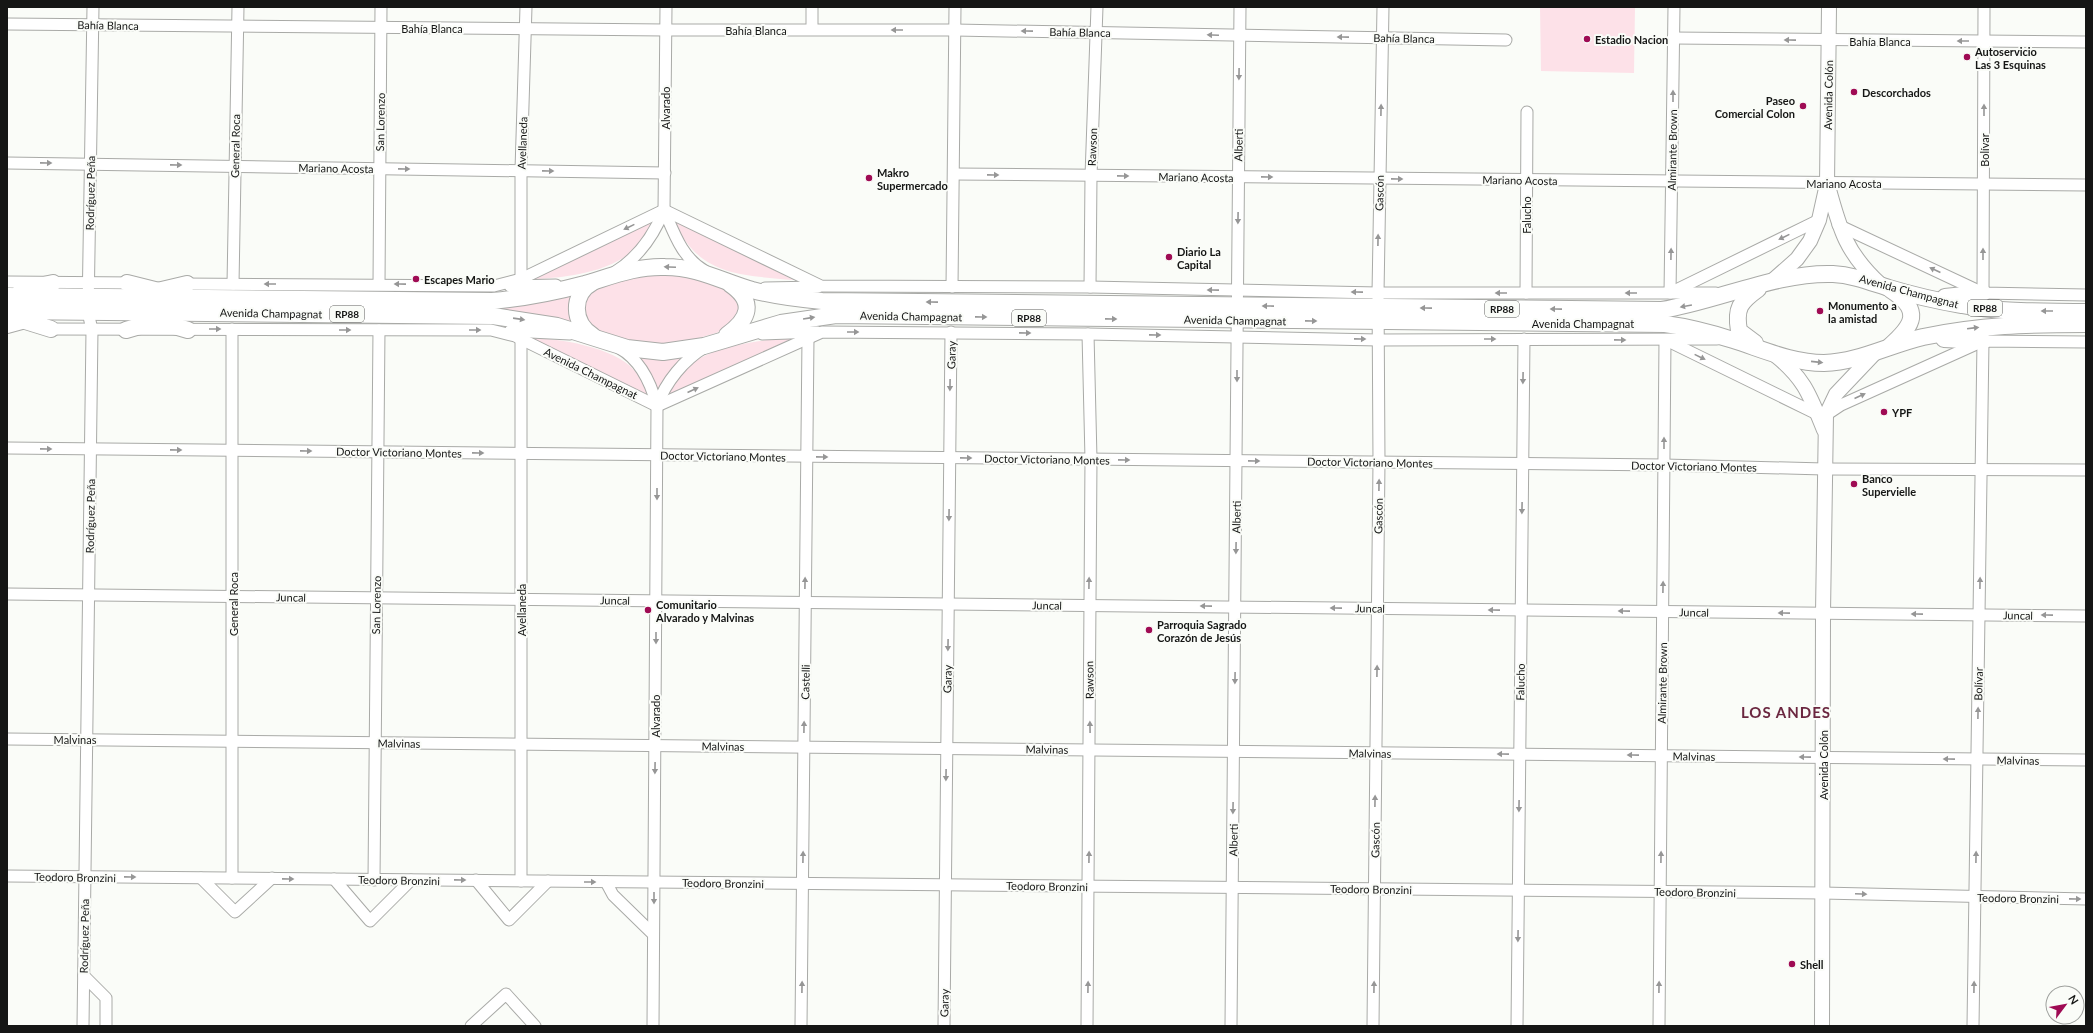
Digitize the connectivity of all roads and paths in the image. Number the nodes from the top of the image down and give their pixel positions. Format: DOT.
graph roads {
  1 [pos="93,7"];
  2 [pos="238,7"];
  3 [pos="381,7"];
  4 [pos="526,7"];
  5 [pos="666,7"];
  6 [pos="812,7"];
  7 [pos="955,7"];
  8 [pos="1097,7"];
  9 [pos="1240,7"];
  10 [pos="1383,7"];
  11 [pos="1674,7"];
  12 [pos="1829,7"];
  13 [pos="1984,7"];
  14 [pos="7,24"];
  15 [pos="92,24"];
  16 [pos="238,26"];
  17 [pos="381,27"];
  18 [pos="525,29"];
  19 [pos="812,29"];
  20 [pos="665,30"];
  21 [pos="955,30"];
  22 [pos="1096,32"];
  23 [pos="1240,36"];
  24 [pos="1382,38"];
  25 [pos="1673,38"];
  26 [pos="1506,40"];
  27 [pos="1828,40"];
  28 [pos="1984,41"];
  29 [pos="2086,42"];
  30 [pos="1527,112"];
  31 [pos="7,163"];
  32 [pos="91,164"];
  33 [pos="235,166"];
  34 [pos="380,168"];
  35 [pos="521,170"];
  36 [pos="665,173"];
  37 [pos="954,174"];
  38 [pos="1091,176"];
  39 [pos="1238,177"];
  40 [pos="1379,178"];
  41 [pos="1527,181"];
  42 [pos="1672,181"];
  43 [pos="1827,184"];
  44 [pos="1983,184"];
  45 [pos="2086,185"];
  46 [pos="664,210"];
  47 [pos="1819,220"];
  48 [pos="1838,225"];
  49 [pos="715,276"];
  50 [pos="521,279"];
  51 [pos="600,279"];
  52 [pos="7,282"];
  53 [pos="233,284"];
  54 [pos="379,284"];
  55 [pos="1768,284"];
  56 [pos="581,285"];
  57 [pos="494,286"];
  58 [pos="742,286"];
  59 [pos="821,286"];
  60 [pos="1884,286"];
  61 [pos="952,287"];
  62 [pos="1090,287"];
  63 [pos="128,290"];
  64 [pos="10,292"];
  65 [pos="1670,293"];
  66 [pos="1734,293"];
  67 [pos="1983,293"];
  68 [pos="1526,294"];
  69 [pos="2086,295"];
  70 [pos="52,297"];
  71 [pos="88,297"];
  72 [pos="187,298"];
  73 [pos="1932,298"];
  74 [pos="1237,305"];
  75 [pos="1378,307"];
  76 [pos="7,311"];
  77 [pos="2086,312"];
  78 [pos="127,313"];
  79 [pos="7,315"];
  80 [pos="25,321"];
  81 [pos="157,321"];
  82 [pos="2086,324"];
  83 [pos="7,325"];
  84 [pos="7,329"];
  85 [pos="50,329"];
  86 [pos="232,329"];
  87 [pos="92,330"];
  88 [pos="126,330"];
  89 [pos="188,330"];
  90 [pos="379,330"];
  91 [pos="491,330"];
  92 [pos="822,332"];
  93 [pos="951,332"];
  94 [pos="582,334"];
  95 [pos="1088,334"];
  96 [pos="737,335"];
  97 [pos="1237,337"];
  98 [pos="808,338"];
  99 [pos="1921,338"];
  100 [pos="521,339"];
  101 [pos="1524,339"];
  102 [pos="1732,339"];
  103 [pos="1378,340"];
  104 [pos="1665,340"];
  105 [pos="1983,341"];
  106 [pos="715,342"];
  107 [pos="2086,342"];
  108 [pos="608,343"];
  109 [pos="1880,351"];
  110 [pos="1769,352"];
  111 [pos="657,406"];
  112 [pos="1822,415"];
  113 [pos="7,448"];
  114 [pos="91,449"];
  115 [pos="234,451"];
  116 [pos="378,452"];
  117 [pos="521,454"];
  118 [pos="657,455"];
  119 [pos="807,456"];
  120 [pos="950,458"];
  121 [pos="1091,459"];
  122 [pos="1237,461"];
  123 [pos="1379,462"];
  124 [pos="1522,464"];
  125 [pos="1664,465"];
  126 [pos="1982,468"];
  127 [pos="1824,469"];
  128 [pos="2086,470"];
  129 [pos="7,594"];
  130 [pos="89,595"];
  131 [pos="233,596"];
  132 [pos="376,598"];
  133 [pos="521,599"];
  134 [pos="656,601"];
  135 [pos="805,602"];
  136 [pos="948,604"];
  137 [pos="1089,605"];
  138 [pos="1235,607"];
  139 [pos="1377,608"];
  140 [pos="1521,610"];
  141 [pos="1663,611"];
  142 [pos="1823,613"];
  143 [pos="1979,615"];
  144 [pos="2086,616"];
  145 [pos="7,739"];
  146 [pos="87,739"];
  147 [pos="232,741"];
  148 [pos="375,742"];
  149 [pos="521,744"];
  150 [pos="655,745"];
  151 [pos="804,747"];
  152 [pos="947,748"];
  153 [pos="1090,750"];
  154 [pos="1234,751"];
  155 [pos="1376,753"];
  156 [pos="1520,754"];
  157 [pos="1662,756"];
  158 [pos="1824,757"];
  159 [pos="1977,759"];
  160 [pos="2086,760"];
  161 [pos="7,876"];
  162 [pos="85,877"];
  163 [pos="200,878"];
  164 [pos="232,878"];
  165 [pos="272,878"];
  166 [pos="334,879"];
  167 [pos="374,880"];
  168 [pos="411,880"];
  169 [pos="476,880"];
  170 [pos="521,881"];
  171 [pos="548,881"];
  172 [pos="606,882"];
  173 [pos="654,882"];
  174 [pos="803,884"];
  175 [pos="945,885"];
  176 [pos="1089,886"];
  177 [pos="1233,888"];
  178 [pos="1375,889"];
  179 [pos="1518,890"];
  180 [pos="1660,892"];
  181 [pos="1822,893"];
  182 [pos="1975,898"];
  183 [pos="2086,899"];
  184 [pos="654,934"];
  185 [pos="84,976"];
  186 [pos="83,1026"];
  187 [pos="106,1026"];
  188 [pos="471,1026"];
  189 [pos="535,1026"];
  190 [pos="653,1026"];
  191 [pos="801,1026"];
  192 [pos="944,1026"];
  193 [pos="1087,1026"];
  194 [pos="1231,1026"];
  195 [pos="1373,1026"];
  196 [pos="1517,1026"];
  197 [pos="1659,1026"];
  198 [pos="1822,1026"];
  199 [pos="1973,1026"];
  1 -- 15 [label="street, Rodríguez Peña"];
  2 -- 16 [label="street, General Roca"];
  3 -- 17 [label="street, San Lorenzo"];
  4 -- 18 [label="street, Avellaneda"];
  5 -- 20 [label="street, Alvarado"];
  6 -- 19 [label="street"];
  7 -- 21 [label="street"];
  8 -- 22 [label="street, Rawson"];
  9 -- 23 [label="street, Alberti"];
  10 -- 24 [label="street, Gascón"];
  11 -- 25 [label="street, Almirante Brown"];
  12 -- 27 [label="main road, Avenida Colón"];
  13 -- 28 [label="street, Bolívar"];
  14 -- 15 [label="street, Bahía Blanca"];
  15 -- 16 [label="street, Bahía Blanca"];
  15 -- 32 [label="street, Rodríguez Peña"];
  16 -- 17 [label="street, Bahía Blanca"];
  16 -- 33 [label="street, General Roca"];
  17 -- 18 [label="street, Bahía Blanca"];
  17 -- 34 [label="street, San Lorenzo"];
  18 -- 20 [label="street, Bahía Blanca"];
  18 -- 35 [label="street, Avellaneda"];
  19 -- 20 [label="street, Bahía Blanca"];
  21 -- 19 [label="street, Bahía Blanca, one-way"];
  20 -- 36 [label="street, Alvarado"];
  22 -- 21 [label="street, Bahía Blanca, one-way"];
  21 -- 37 [label="street"];
  23 -- 22 [label="street, Bahía Blanca, one-way"];
  22 -- 38 [label="street, Rawson"];
  24 -- 23 [label="street, Bahía Blanca, one-way"];
  23 -- 39 [label="street, Alberti, one-way"];
  24 -- 26 [label="street, Bahía Blanca"];
  40 -- 24 [label="street, Gascón, one-way"];
  27 -- 25 [label="street, Bahía Blanca, one-way"];
  42 -- 25 [label="street, Almirante Brown, one-way"];
  28 -- 27 [label="street, Bahía Blanca, one-way"];
  27 -- 43 [label="main road, Avenida Colón"];
  28 -- 29 [label="street, Bahía Blanca"];
  44 -- 28 [label="street, Bolívar, one-way"];
  30 -- 41 [label="street, Falucho"];
  31 -- 32 [label="street, Mariano Acosta, one-way"];
  32 -- 33 [label="street, Mariano Acosta, one-way"];
  32 -- 71 [label="street, Rodríguez Peña"];
  33 -- 34 [label="street, Mariano Acosta"];
  33 -- 53 [label="street, General Roca"];
  34 -- 35 [label="street, Mariano Acosta, one-way"];
  34 -- 54 [label="street, San Lorenzo"];
  35 -- 36 [label="street, Mariano Acosta, one-way"];
  35 -- 50 [label="street, Avellaneda"];
  36 -- 46 [label="street, Alvarado"];
  37 -- 38 [label="street, Mariano Acosta, one-way"];
  37 -- 61 [label="street"];
  38 -- 39 [label="street, Mariano Acosta, one-way"];
  38 -- 62 [label="street, Rawson"];
  39 -- 40 [label="street, Mariano Acosta, one-way"];
  39 -- 74 [label="street, Alberti, one-way"];
  40 -- 41 [label="street, Mariano Acosta, one-way"];
  75 -- 40 [label="street, Gascón, one-way"];
  41 -- 42 [label="street, Mariano Acosta"];
  41 -- 68 [label="street, Falucho"];
  42 -- 43 [label="street, Mariano Acosta"];
  65 -- 42 [label="street, Almirante Brown, one-way"];
  43 -- 44 [label="street, Mariano Acosta"];
  43 -- 47 [label="main road, Avenida Colón"];
  43 -- 48 [label="main road, Avenida Colón"];
  44 -- 45 [label="street, Mariano Acosta"];
  67 -- 44 [label="street, Bolívar, one-way"];
  46 -- 49 [label="street, Alvarado"];
  46 -- 50 [label="street, Avenida Champagnat, one-way"];
  46 -- 51 [label="street, Alvarado"];
  46 -- 59 [label="street, Avenida Champagnat"];
  47 -- 55 [label="main road, Avenida Colón"];
  47 -- 65 [label="street, Avenida Champagnat, one-way"];
  48 -- 60 [label="main road, Avenida Colón"];
  67 -- 48 [label="street, Avenida Champagnat, one-way"];
  49 -- 51 [label="highway, Avenida Champagnat / RP88, one-way"];
  49 -- 58 [label="highway, Avenida Champagnat / RP88"];
  49 -- 106 [label="highway, RP88"];
  50 -- 57 [label="street, Avenida Champagnat"];
  51 -- 56 [label="highway, Avenida Champagnat / RP88"];
  51 -- 108 [label="highway, RP88"];
  52 -- 70 [label="street, Avenida Champagnat"];
  54 -- 53 [label="street, Avenida Champagnat, one-way"];
  53 -- 72 [label="street, Avenida Champagnat"];
  57 -- 54 [label="street, Avenida Champagnat, one-way"];
  55 -- 60 [label="highway, Avenida Champagnat / RP88"];
  55 -- 66 [label="highway, Avenida Champagnat / RP88"];
  55 -- 110 [label="highway, Avenida Colón / RP88"];
  56 -- 57 [label="street, Avenida Champagnat"];
  56 -- 72 [label="highway, Avenida Champagnat / RP88"];
  58 -- 59 [label="street, Avenida Champagnat"];
  74 -- 58 [label="highway, Avenida Champagnat / RP88, one-way"];
  59 -- 61 [label="street, Avenida Champagnat"];
  60 -- 73 [label="highway, Avenida Champagnat / RP88"];
  60 -- 109 [label="highway, Avenida Colón / RP88"];
  61 -- 62 [label="street, Avenida Champagnat"];
  74 -- 62 [label="street, Avenida Champagnat, one-way"];
  63 -- 71 [label="highway, Avenida Champagnat / RP88"];
  63 -- 72 [label="highway, Avenida Champagnat / RP88"];
  63 -- 72 [label="highway"];
  64 -- 70 [label="highway, Avenida Champagnat / RP88"];
  65 -- 66 [label="street, Avenida Champagnat"];
  65 -- 68 [label="street, Avenida Champagnat, one-way"];
  66 -- 75 [label="highway, Avenida Champagnat / RP88, one-way"];
  67 -- 69 [label="street, Avenida Champagnat"];
  67 -- 73 [label="highway"];
  68 -- 75 [label="street, Avenida Champagnat, one-way"];
  70 -- 71 [label="highway, Avenida Champagnat / RP88"];
  70 -- 76 [label="highway, Avenida Champagnat / RP88"];
  70 -- 80 [label="highway"];
  71 -- 78 [label="highway, Avenida Champagnat / RP88"];
  71 -- 87 [label="street, Rodríguez Peña"];
  72 -- 78 [label="highway, Avenida Champagnat / RP88"];
  72 -- 81 [label="highway"];
  72 -- 94 [label="highway, Avenida Champagnat / RP88, one-way"];
  77 -- 73 [label="highway, Avenida Champagnat / RP88, one-way"];
  74 -- 75 [label="highway, Avenida Champagnat / RP88"];
  75 -- 74 [label="street, Avenida Champagnat, one-way"];
  96 -- 74 [label="highway, Avenida Champagnat / RP88, one-way"];
  74 -- 97 [label="street, Alberti"];
  75 -- 102 [label="highway, Avenida Champagnat / RP88"];
  75 -- 103 [label="street, Gascón"];
  78 -- 81 [label="highway"];
  79 -- 80 [label="highway"];
  80 -- 83 [label="highway"];
  80 -- 85 [label="highway"];
  81 -- 88 [label="highway"];
  81 -- 89 [label="highway"];
  99 -- 82 [label="highway, Avenida Champagnat / RP88, one-way"];
  84 -- 85 [label="street, Avenida Champagnat"];
  85 -- 87 [label="street, Avenida Champagnat"];
  89 -- 86 [label="street, Avenida Champagnat, one-way"];
  86 -- 90 [label="street, Avenida Champagnat, one-way"];
  86 -- 115 [label="street, General Roca"];
  87 -- 88 [label="street, Avenida Champagnat"];
  87 -- 114 [label="street, Rodríguez Peña"];
  88 -- 89 [label="street, Avenida Champagnat"];
  90 -- 91 [label="street, Avenida Champagnat, one-way"];
  90 -- 116 [label="street, San Lorenzo"];
  91 -- 94 [label="street, Avenida Champagnat"];
  91 -- 100 [label="street, Avenida Champagnat"];
  92 -- 93 [label="street, Avenida Champagnat, one-way"];
  92 -- 96 [label="street, Avenida Champagnat"];
  92 -- 98 [label="street, Avenida Champagnat"];
  93 -- 95 [label="street, Avenida Champagnat, one-way"];
  93 -- 120 [label="street, Garay, one-way"];
  94 -- 108 [label="highway, Avenida Champagnat / RP88"];
  95 -- 97 [label="street, Avenida Champagnat, one-way"];
  95 -- 121 [label="street, Rawson"];
  96 -- 106 [label="highway, Avenida Champagnat / RP88"];
  97 -- 103 [label="street, Avenida Champagnat, one-way"];
  97 -- 122 [label="street, Alberti, one-way"];
  111 -- 98 [label="street, Avenida Champagnat, one-way"];
  98 -- 119 [label="street, Castelli"];
  99 -- 105 [label="highway"];
  99 -- 109 [label="highway, Avenida Champagnat / RP88"];
  100 -- 111 [label="street, Avenida Champagnat"];
  100 -- 117 [label="street, Avellaneda"];
  103 -- 101 [label="street, Avenida Champagnat, one-way"];
  101 -- 104 [label="street, Avenida Champagnat, one-way"];
  101 -- 124 [label="street, Falucho, one-way"];
  102 -- 104 [label="street, Avenida Champagnat"];
  102 -- 110 [label="highway, Avenida Champagnat / RP88"];
  103 -- 123 [label="street, Gascón"];
  104 -- 112 [label="street, Avenida Champagnat, one-way"];
  125 -- 104 [label="street, Almirante Brown, one-way"];
  105 -- 107 [label="street"];
  112 -- 105 [label="street, one-way"];
  105 -- 126 [label="street, Bolívar"];
  106 -- 108 [label="highway, Avenida Champagnat / RP88"];
  106 -- 111 [label="street, Alvarado"];
  108 -- 111 [label="street, Alvarado"];
  110 -- 109 [label="highway, Avenida Champagnat / RP88, one-way"];
  109 -- 112 [label="main road, Avenida Colón"];
  110 -- 112 [label="main road, Avenida Colón"];
  111 -- 118 [label="street, Alvarado"];
  112 -- 127 [label="main road, Avenida Colón"];
  113 -- 114 [label="street, Doctor Victoriano Montes, one-way"];
  114 -- 115 [label="street, Doctor Victoriano Montes, one-way"];
  114 -- 130 [label="street, Rodríguez Peña"];
  115 -- 116 [label="street, Doctor Victoriano Montes, one-way"];
  115 -- 131 [label="street, General Roca"];
  116 -- 117 [label="street, Doctor Victoriano Montes, one-way"];
  116 -- 132 [label="street, San Lorenzo"];
  117 -- 118 [label="street, Doctor Victoriano Montes"];
  117 -- 133 [label="street, Avellaneda"];
  118 -- 119 [label="street, Doctor Victoriano Montes"];
  118 -- 134 [label="street, Alvarado, one-way"];
  119 -- 120 [label="street, Doctor Victoriano Montes, one-way"];
  135 -- 119 [label="street, Castelli, one-way"];
  120 -- 121 [label="street, Doctor Victoriano Montes, one-way"];
  120 -- 136 [label="street, Garay, one-way"];
  121 -- 122 [label="street, Doctor Victoriano Montes, one-way"];
  137 -- 121 [label="street, Rawson, one-way"];
  122 -- 123 [label="street, Doctor Victoriano Montes, one-way"];
  122 -- 138 [label="street, Alberti, one-way"];
  123 -- 124 [label="street, Doctor Victoriano Montes"];
  139 -- 123 [label="street, Gascón, one-way"];
  124 -- 125 [label="street, Doctor Victoriano Montes"];
  124 -- 140 [label="street, Falucho, one-way"];
  125 -- 127 [label="street, Doctor Victoriano Montes"];
  141 -- 125 [label="street, Almirante Brown, one-way"];
  126 -- 127 [label="street, Doctor Victoriano Montes"];
  126 -- 128 [label="street, Doctor Victoriano Montes"];
  143 -- 126 [label="street, Bolívar, one-way"];
  127 -- 142 [label="main road, Avenida Colón"];
  129 -- 130 [label="street, Juncal"];
  130 -- 131 [label="street, Juncal"];
  130 -- 146 [label="street, Rodríguez Peña"];
  131 -- 132 [label="street, Juncal"];
  131 -- 147 [label="street, General Roca"];
  132 -- 133 [label="street, Juncal"];
  132 -- 148 [label="street, San Lorenzo"];
  133 -- 134 [label="street, Juncal"];
  133 -- 149 [label="street, Avellaneda"];
  134 -- 135 [label="street, Juncal"];
  134 -- 150 [label="street, Alvarado, one-way"];
  135 -- 136 [label="street, Juncal"];
  151 -- 135 [label="street, Castelli, one-way"];
  136 -- 137 [label="street, Juncal"];
  136 -- 152 [label="street, Garay, one-way"];
  138 -- 137 [label="street, Juncal, one-way"];
  153 -- 137 [label="street, Rawson, one-way"];
  139 -- 138 [label="street, Juncal, one-way"];
  138 -- 154 [label="street, Alberti, one-way"];
  140 -- 139 [label="street, Juncal, one-way"];
  155 -- 139 [label="street, Gascón, one-way"];
  141 -- 140 [label="street, Juncal, one-way"];
  140 -- 156 [label="street, Falucho"];
  142 -- 141 [label="street, Juncal, one-way"];
  141 -- 157 [label="street, Almirante Brown"];
  143 -- 142 [label="street, Juncal, one-way"];
  142 -- 158 [label="main road, Avenida Colón"];
  144 -- 143 [label="street, Juncal, one-way"];
  159 -- 143 [label="street, Bolívar, one-way"];
  145 -- 146 [label="street, Malvinas"];
  146 -- 147 [label="street, Malvinas"];
  146 -- 162 [label="street, Rodríguez Peña"];
  147 -- 148 [label="street, Malvinas"];
  147 -- 164 [label="street, General Roca"];
  148 -- 149 [label="street, Malvinas"];
  148 -- 167 [label="street, San Lorenzo"];
  149 -- 150 [label="street, Malvinas"];
  149 -- 170 [label="street, Avellaneda"];
  150 -- 151 [label="street, Malvinas"];
  150 -- 173 [label="street, Alvarado, one-way"];
  151 -- 152 [label="street, Malvinas"];
  174 -- 151 [label="street, Castelli, one-way"];
  152 -- 153 [label="street, Malvinas"];
  152 -- 175 [label="street, Garay, one-way"];
  153 -- 154 [label="street, Malvinas"];
  176 -- 153 [label="street, Rawson, one-way"];
  154 -- 155 [label="street, Malvinas"];
  154 -- 177 [label="street, Alberti, one-way"];
  156 -- 155 [label="street, Malvinas, one-way"];
  178 -- 155 [label="street, Gascón, one-way"];
  157 -- 156 [label="street, Malvinas, one-way"];
  156 -- 179 [label="street, Falucho, one-way"];
  158 -- 157 [label="street, Malvinas, one-way"];
  180 -- 157 [label="street, Almirante Brown, one-way"];
  159 -- 158 [label="street, Malvinas, one-way"];
  158 -- 181 [label="main road, Avenida Colón"];
  159 -- 160 [label="street, Malvinas"];
  182 -- 159 [label="street, Bolívar, one-way"];
  161 -- 162 [label="street, Teodoro Bronzini"];
  162 -- 163 [label="street, Teodoro Bronzini, one-way"];
  162 -- 185 [label="street, Rodríguez Peña"];
  163 -- 164 [label="street, Teodoro Bronzini"];
  163 -- 165 [label="street"];
  164 -- 165 [label="street, Teodoro Bronzini"];
  165 -- 166 [label="street, Teodoro Bronzini, one-way"];
  166 -- 167 [label="street, Teodoro Bronzini"];
  166 -- 168 [label="street"];
  167 -- 168 [label="street, Teodoro Bronzini"];
  168 -- 169 [label="street, Teodoro Bronzini, one-way"];
  169 -- 170 [label="street, Teodoro Bronzini"];
  169 -- 171 [label="street"];
  170 -- 171 [label="street, Teodoro Bronzini"];
  171 -- 172 [label="street, Teodoro Bronzini, one-way"];
  172 -- 173 [label="street, Teodoro Bronzini"];
  172 -- 184 [label="street"];
  173 -- 174 [label="street, Teodoro Bronzini"];
  173 -- 184 [label="street, Alvarado, one-way"];
  174 -- 175 [label="street, Teodoro Bronzini"];
  191 -- 174 [label="street, Castelli, one-way"];
  175 -- 176 [label="street, Teodoro Bronzini"];
  175 -- 192 [label="street, Garay"];
  176 -- 177 [label="street, Teodoro Bronzini"];
  193 -- 176 [label="street, Rawson, one-way"];
  177 -- 178 [label="street, Teodoro Bronzini"];
  177 -- 194 [label="street, Alberti"];
  178 -- 179 [label="street, Teodoro Bronzini"];
  195 -- 178 [label="street, Gascón, one-way"];
  179 -- 180 [label="street, Teodoro Bronzini"];
  179 -- 196 [label="street, Falucho, one-way"];
  180 -- 181 [label="street, Teodoro Bronzini"];
  197 -- 180 [label="street, Almirante Brown, one-way"];
  181 -- 182 [label="street, Teodoro Bronzini, one-way"];
  181 -- 198 [label="main road, Avenida Colón"];
  182 -- 183 [label="street, Teodoro Bronzini, one-way"];
  199 -- 182 [label="street, Bolívar, one-way"];
  184 -- 190 [label="street, Alvarado"];
  185 -- 186 [label="street, Rodríguez Peña"];
  185 -- 187 [label="street"];
  188 -- 189 [label="street"];
}
